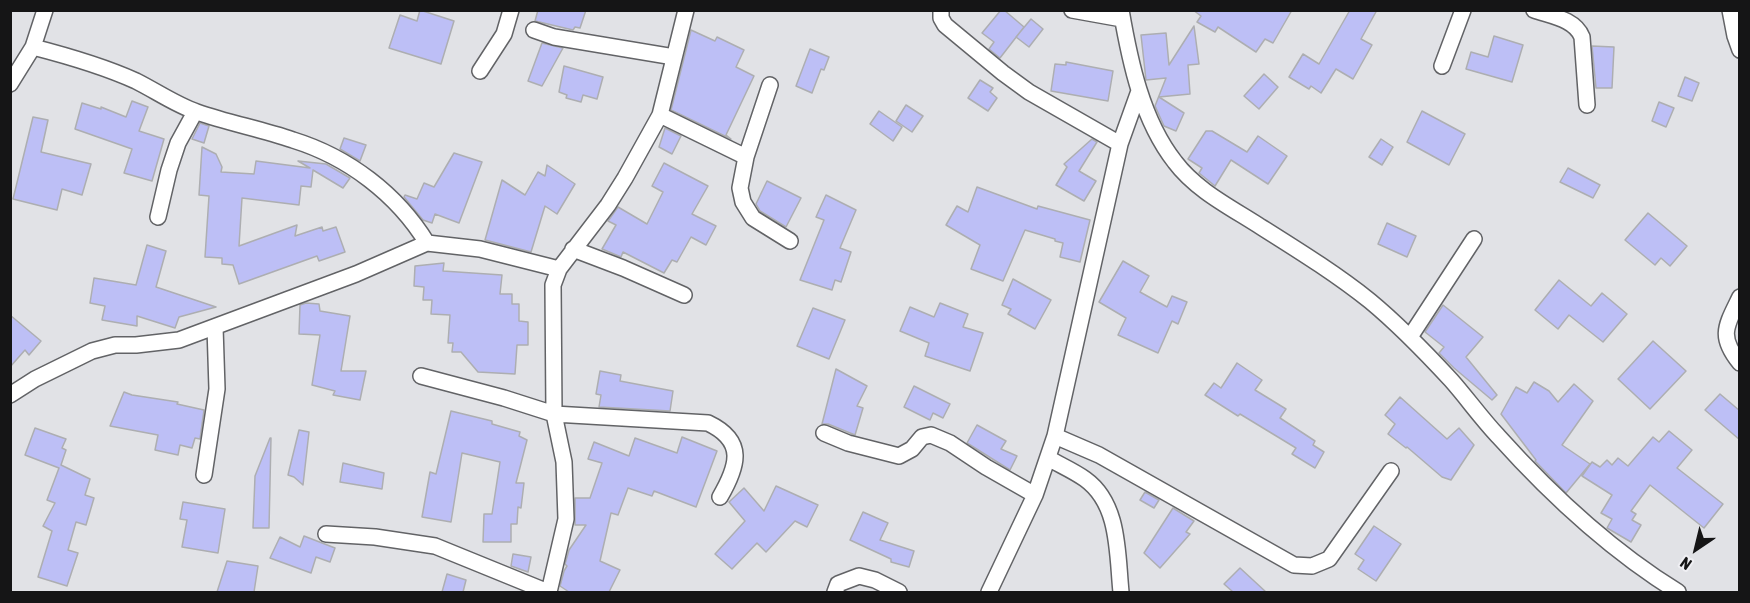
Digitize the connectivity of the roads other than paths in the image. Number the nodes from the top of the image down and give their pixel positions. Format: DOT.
graph roads {
  1 [pos="45,10"];
  2 [pos="511,10"];
  3 [pos="941,10"];
  4 [pos="1072,10"];
  5 [pos="1463,10"];
  6 [pos="1534,10"];
  7 [pos="1731,10"];
  8 [pos="680,12"];
  9 [pos="1121,15"];
  10 [pos="534,30"];
  11 [pos="33,47"];
  12 [pos="1740,50"];
  13 [pos="674,57"];
  14 [pos="1442,66"];
  15 [pos="480,71"];
  16 [pos="10,84"];
  17 [pos="770,85"];
  18 [pos="1139,91"];
  19 [pos="1587,105"];
  20 [pos="195,112"];
  21 [pos="660,115"];
  22 [pos="1120,144"];
  23 [pos="746,157"];
  24 [pos="158,218"];
  25 [pos="1474,239"];
  26 [pos="790,242"];
  27 [pos="427,243"];
  28 [pos="573,249"];
  29 [pos="559,269"];
  30 [pos="684,296"];
  31 [pos="1740,297"];
  32 [pos="215,327"];
  33 [pos="1410,337"];
  34 [pos="1740,363"];
  35 [pos="421,376"];
  36 [pos="10,395"];
  37 [pos="554,414"];
  38 [pos="824,433"];
  39 [pos="1055,436"];
  40 [pos="1048,458"];
  41 [pos="1391,471"];
  42 [pos="204,475"];
  43 [pos="1035,495"];
  44 [pos="720,497"];
  45 [pos="326,534"];
  46 [pos="549,592"];
  47 [pos="835,592"];
  48 [pos="899,592"];
  49 [pos="989,592"];
  50 [pos="1121,592"];
  51 [pos="1678,592"];
  1 -- 11 [label="street"];
  2 -- 15 [label="street"];
  3 -- 22 [label="street"];
  4 -- 9 [label="street"];
  5 -- 14 [label="street"];
  6 -- 19 [label="street"];
  7 -- 12 [label="street"];
  8 -- 13 [label="street"];
  9 -- 18 [label="street"];
  10 -- 13 [label="street"];
  11 -- 16 [label="street"];
  11 -- 20 [label="street"];
  13 -- 21 [label="street"];
  17 -- 23 [label="street"];
  18 -- 22 [label="street"];
  18 -- 33 [label="street"];
  20 -- 24 [label="street"];
  20 -- 27 [label="street"];
  21 -- 23 [label="street"];
  21 -- 28 [label="street"];
  22 -- 39 [label="street"];
  23 -- 26 [label="street"];
  25 -- 33 [label="street"];
  27 -- 29 [label="street"];
  27 -- 32 [label="street"];
  28 -- 29 [label="street"];
  28 -- 30 [label="street"];
  29 -- 37 [label="street"];
  31 -- 34 [label="street"];
  32 -- 36 [label="street"];
  32 -- 42 [label="street"];
  33 -- 51 [label="street"];
  35 -- 37 [label="street"];
  37 -- 44 [label="street"];
  37 -- 46 [label="street"];
  38 -- 43 [label="street"];
  39 -- 40 [label="street"];
  39 -- 41 [label="street"];
  40 -- 43 [label="street"];
  40 -- 50 [label="street"];
  43 -- 49 [label="street"];
  45 -- 46 [label="street"];
  47 -- 48 [label="street"];
}
